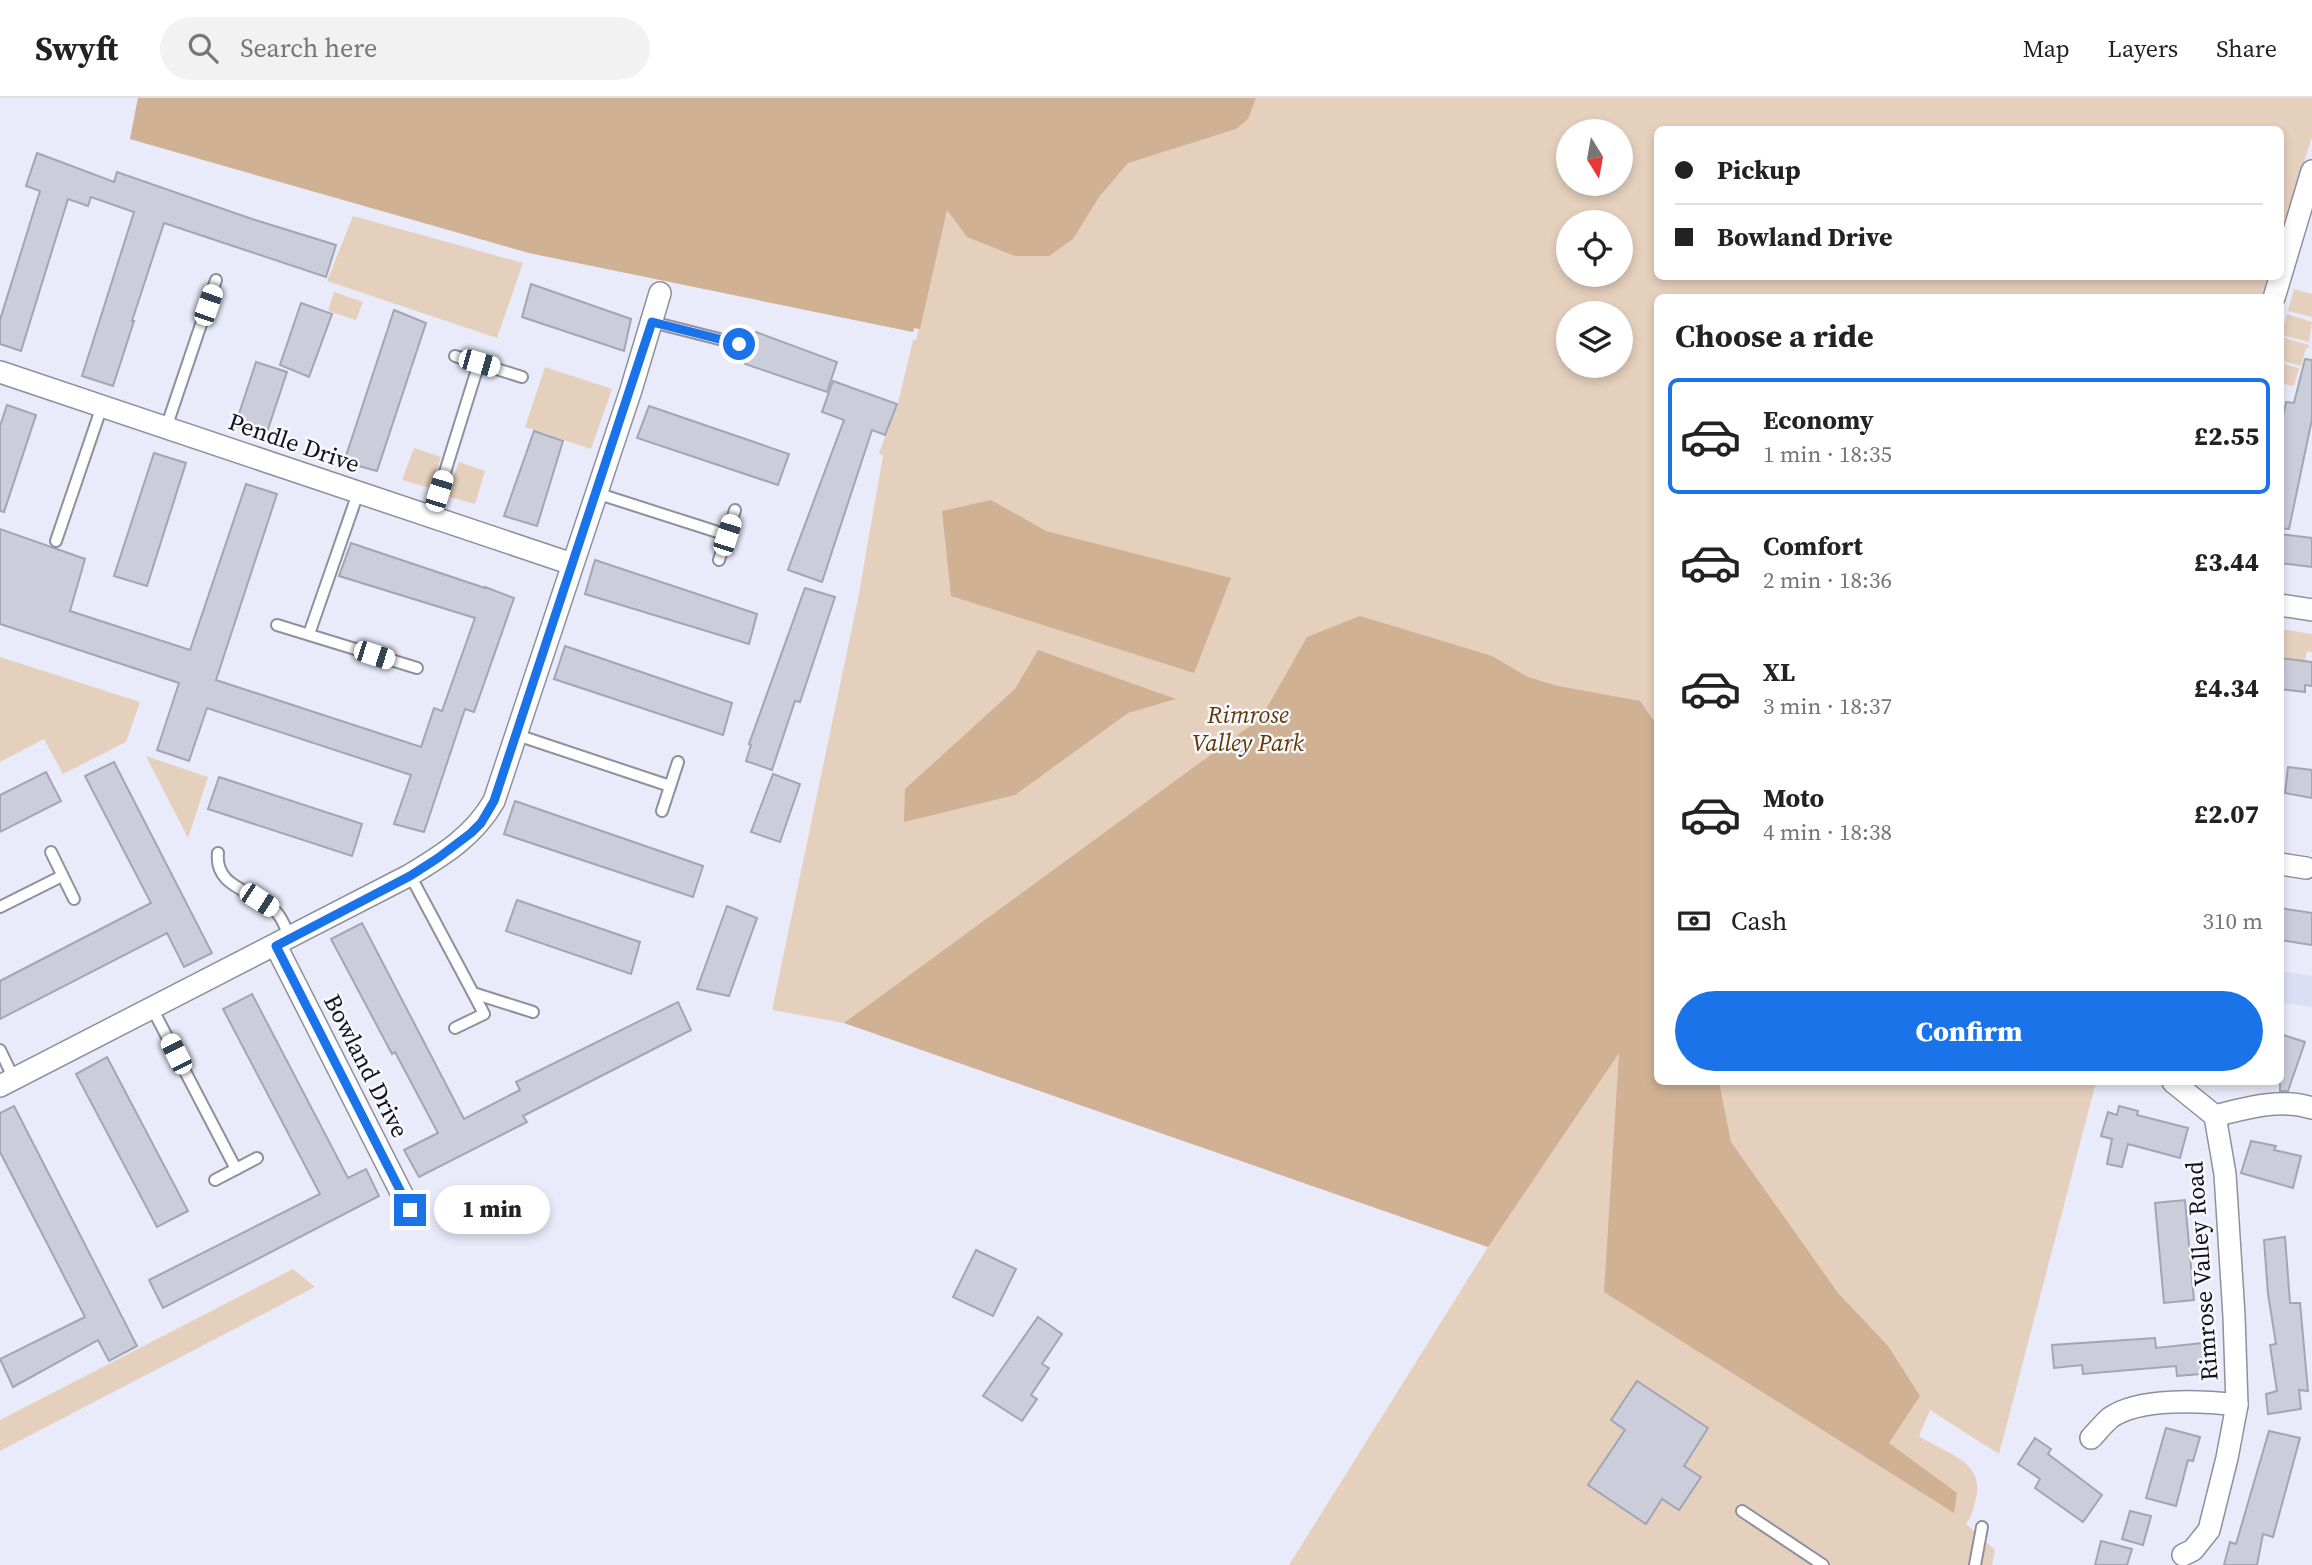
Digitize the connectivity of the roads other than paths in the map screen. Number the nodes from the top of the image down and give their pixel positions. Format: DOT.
graph roads {
  1 [pos="2312,171"];
  2 [pos="2284,265"];
  3 [pos="216,281"];
  4 [pos="660,293"];
  5 [pos="652,322"];
  6 [pos="739,344"];
  7 [pos="456,356"];
  8 [pos="479,363"];
  9 [pos="0,372"];
  10 [pos="522,377"];
  11 [pos="102,406"];
  12 [pos="166,428"];
  13 [pos="358,493"];
  14 [pos="596,493"];
  15 [pos="735,510"];
  16 [pos="431,517"];
  17 [pos="727,535"];
  18 [pos="56,541"];
  19 [pos="719,560"];
  20 [pos="572,564"];
  21 [pos="2284,606"];
  22 [pos="2312,610"];
  23 [pos="277,625"];
  24 [pos="309,634"];
  25 [pos="417,668"];
  26 [pos="516,735"];
  27 [pos="678,762"];
  28 [pos="670,786"];
  29 [pos="662,811"];
  30 [pos="51,852"];
  31 [pos="218,853"];
  32 [pos="2284,865"];
  33 [pos="2306,868"];
  34 [pos="62,876"];
  35 [pos="410,876"];
  36 [pos="74,899"];
  37 [pos="0,907"];
  38 [pos="283,942"];
  39 [pos="473,993"];
  40 [pos="152,1008"];
  41 [pos="533,1012"];
  42 [pos="455,1028"];
  43 [pos="0,1051"];
  44 [pos="7,1083"];
  45 [pos="2177,1085"];
  46 [pos="2312,1108"];
  47 [pos="2215,1116"];
  48 [pos="257,1158"];
  49 [pos="236,1169"];
  50 [pos="215,1180"];
  51 [pos="410,1210"];
  52 [pos="2236,1405"];
  53 [pos="2091,1438"];
  54 [pos="1742,1511"];
  55 [pos="1982,1527"];
  56 [pos="2183,1555"];
  57 [pos="1823,1565"];
  58 [pos="1975,1565"];
  1 -- 2 [label="street"];
  3 -- 12 [label="lane"];
  4 -- 5 [label="street"];
  5 -- 6 [label="lane"];
  5 -- 14 [label="street"];
  7 -- 8 [label="lane"];
  8 -- 10 [label="lane"];
  8 -- 16 [label="lane"];
  9 -- 11 [label="street, Pendle Drive"];
  11 -- 12 [label="street, Pendle Drive"];
  11 -- 18 [label="lane"];
  12 -- 13 [label="street, Pendle Drive"];
  13 -- 16 [label="street, Pendle Drive"];
  13 -- 24 [label="lane"];
  14 -- 17 [label="lane"];
  14 -- 20 [label="street"];
  15 -- 17 [label="lane"];
  16 -- 20 [label="street, Pendle Drive"];
  17 -- 19 [label="lane"];
  20 -- 26 [label="street"];
  21 -- 22 [label="street"];
  23 -- 24 [label="lane"];
  24 -- 25 [label="lane"];
  26 -- 28 [label="lane"];
  26 -- 35 [label="street"];
  27 -- 28 [label="lane"];
  28 -- 29 [label="lane"];
  30 -- 34 [label="lane"];
  31 -- 38 [label="lane, Bowland Drive"];
  32 -- 33 [label="street"];
  34 -- 36 [label="lane"];
  34 -- 37 [label="lane"];
  35 -- 38 [label="street"];
  35 -- 39 [label="lane"];
  38 -- 40 [label="street"];
  38 -- 51 [label="street, Bowland Drive"];
  39 -- 41 [label="lane"];
  39 -- 42 [label="lane"];
  40 -- 44 [label="street"];
  40 -- 49 [label="lane"];
  43 -- 44 [label="lane"];
  45 -- 47 [label="street"];
  46 -- 47 [label="street"];
  47 -- 52 [label="street, Rimrose Valley Road"];
  48 -- 49 [label="lane"];
  49 -- 50 [label="lane"];
  52 -- 53 [label="street, Rimrose Valley Road"];
  52 -- 56 [label="street"];
  54 -- 57 [label="lane"];
  55 -- 58 [label="lane"];
}
